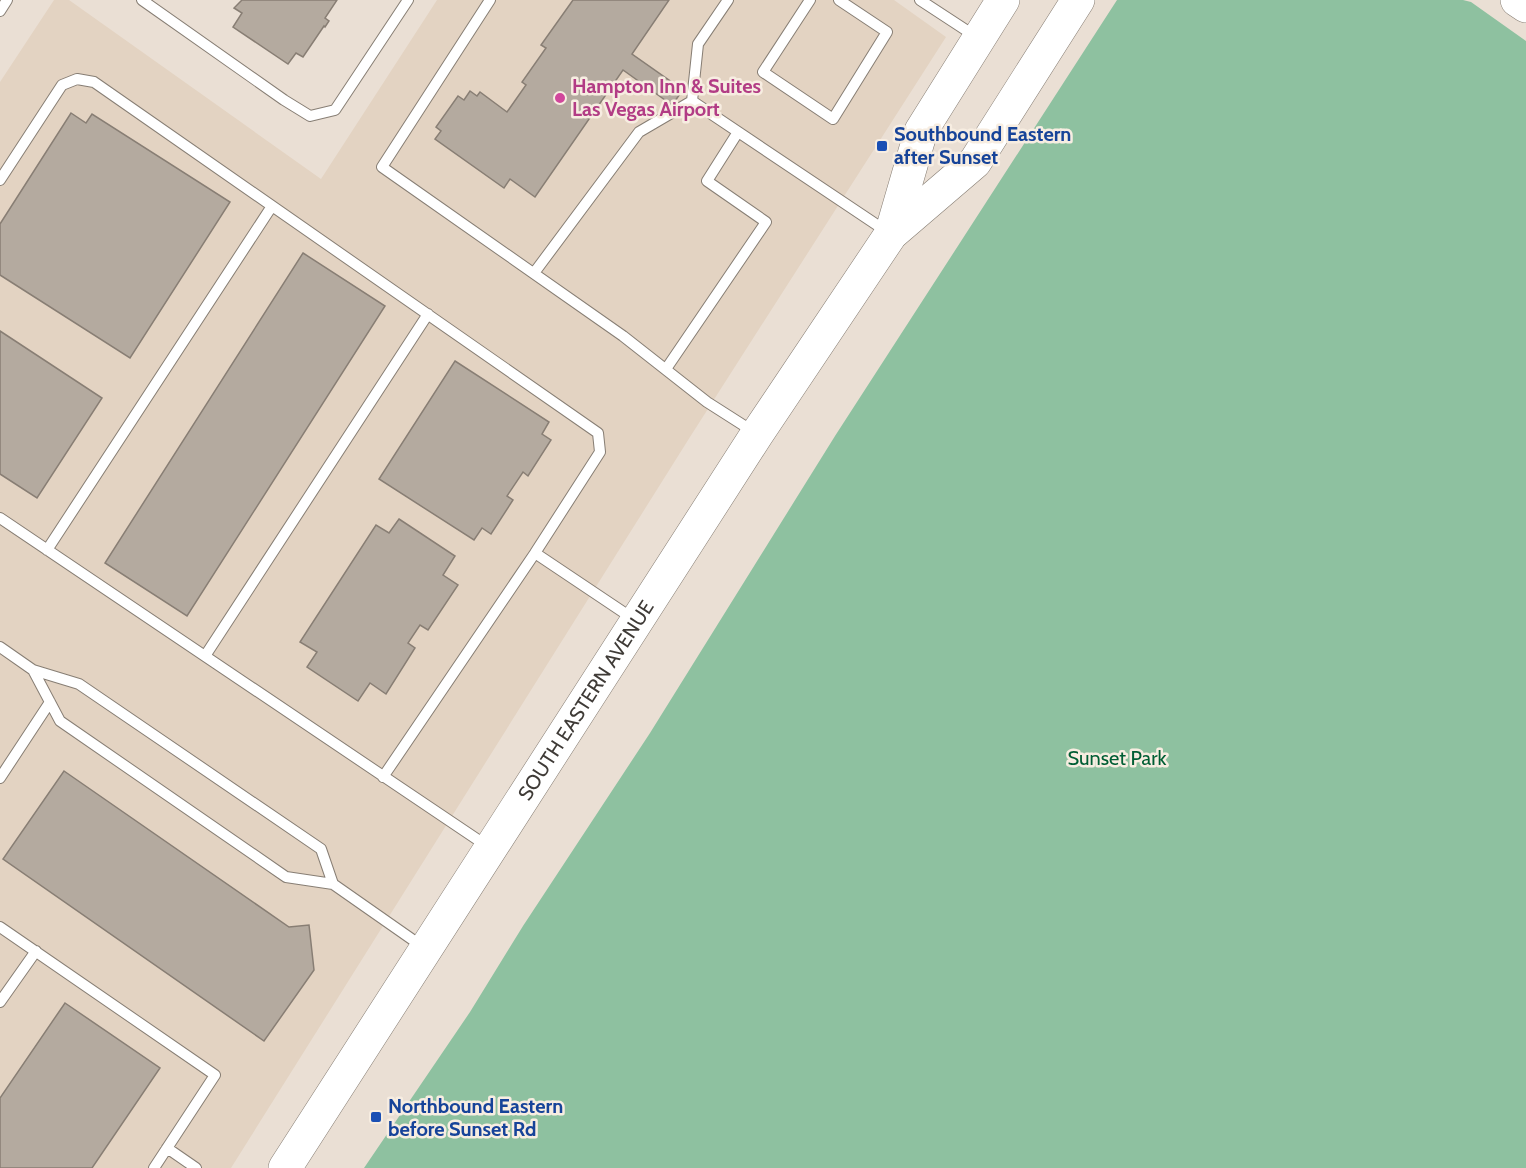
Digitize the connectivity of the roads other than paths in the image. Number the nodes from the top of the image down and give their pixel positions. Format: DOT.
graph roads {
  1 [pos="7,0"];
  2 [pos="142,0"];
  3 [pos="408,0"];
  4 [pos="490,0"];
  5 [pos="728,0"];
  6 [pos="810,0"];
  7 [pos="839,0"];
  8 [pos="920,0"];
  9 [pos="1003,0"];
  10 [pos="1078,0"];
  11 [pos="1517,0"];
  12 [pos="1526,6"];
  13 [pos="0,11"];
  14 [pos="978,39"];
  15 [pos="692,101"];
  16 [pos="738,132"];
  17 [pos="0,180"];
  18 [pos="272,206"];
  19 [pos="891,234"];
  20 [pos="534,273"];
  21 [pos="428,314"];
  22 [pos="666,369"];
  23 [pos="757,434"];
  24 [pos="0,518"];
  25 [pos="47,550"];
  26 [pos="535,553"];
  27 [pos="637,621"];
  28 [pos="0,647"];
  29 [pos="205,656"];
  30 [pos="33,670"];
  31 [pos="50,702"];
  32 [pos="383,777"];
  33 [pos="0,778"];
  34 [pos="490,848"];
  35 [pos="333,884"];
  36 [pos="0,927"];
  37 [pos="426,949"];
  38 [pos="36,951"];
  39 [pos="0,1002"];
  40 [pos="167,1148"];
  41 [pos="154,1168"];
  42 [pos="196,1168"];
  43 [pos="285,1168"];
  1 -- 13 [label="lane"];
  2 -- 3 [label="lane"];
  4 -- 20 [label="lane"];
  5 -- 15 [label="lane"];
  6 -- 7 [label="lane"];
  8 -- 14 [label="lane"];
  9 -- 14 [label="main road, SOUTH EASTERN AVENUE"];
  10 -- 19 [label="main road, SOUTH EASTERN AVENUE"];
  11 -- 12 [label="main road"];
  14 -- 19 [label="main road, SOUTH EASTERN AVENUE"];
  15 -- 16 [label="lane"];
  15 -- 20 [label="lane"];
  16 -- 19 [label="lane"];
  16 -- 22 [label="lane"];
  17 -- 18 [label="lane"];
  18 -- 21 [label="lane"];
  18 -- 25 [label="lane"];
  19 -- 23 [label="main road, SOUTH EASTERN AVENUE"];
  20 -- 22 [label="lane"];
  21 -- 26 [label="lane"];
  21 -- 29 [label="lane"];
  22 -- 23 [label="lane"];
  23 -- 27 [label="main road, SOUTH EASTERN AVENUE"];
  24 -- 25 [label="lane"];
  25 -- 29 [label="lane"];
  26 -- 27 [label="lane"];
  26 -- 32 [label="lane"];
  27 -- 34 [label="main road, SOUTH EASTERN AVENUE"];
  28 -- 30 [label="lane"];
  29 -- 32 [label="lane"];
  30 -- 31 [label="lane"];
  30 -- 35 [label="lane"];
  31 -- 33 [label="lane"];
  31 -- 35 [label="lane"];
  32 -- 34 [label="lane"];
  34 -- 37 [label="main road, SOUTH EASTERN AVENUE"];
  35 -- 37 [label="lane"];
  36 -- 38 [label="lane"];
  37 -- 43 [label="main road, SOUTH EASTERN AVENUE"];
  38 -- 39 [label="lane"];
  38 -- 40 [label="lane"];
  40 -- 41 [label="lane"];
  40 -- 42 [label="lane"];
}
